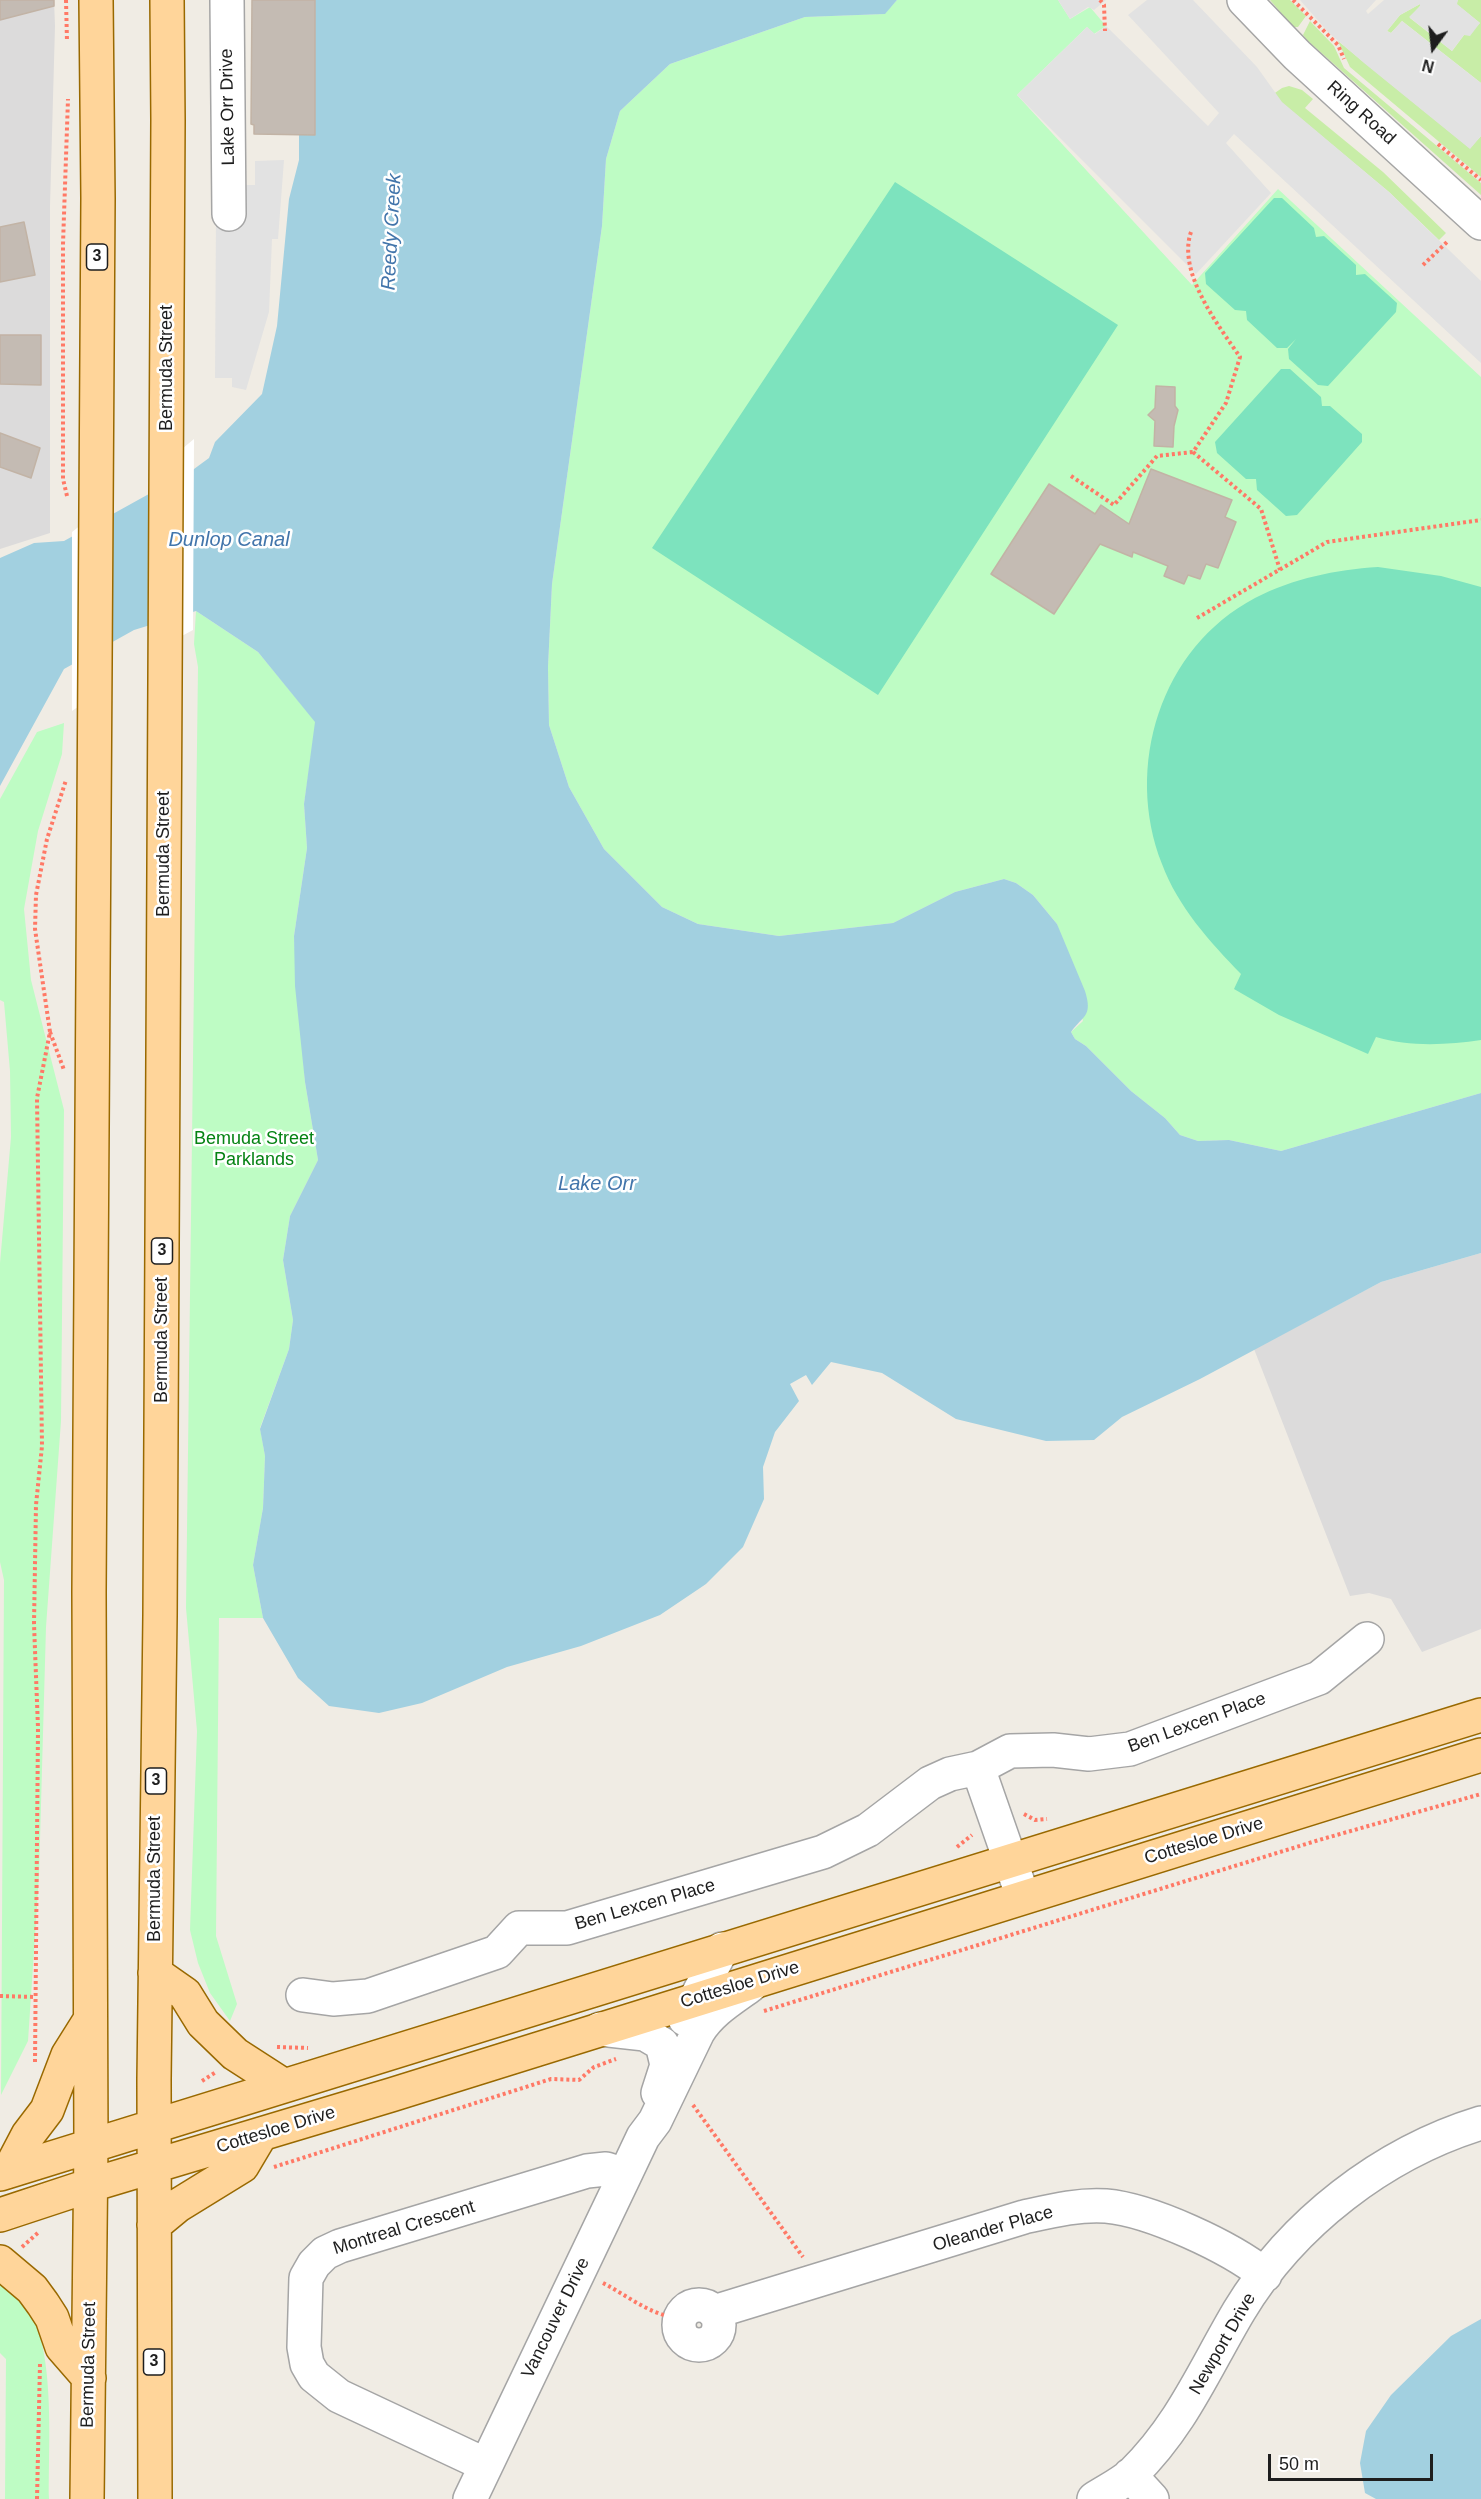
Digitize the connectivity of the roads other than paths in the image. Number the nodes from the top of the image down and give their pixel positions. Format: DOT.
graph roads {
  1 [pos="96,0"];
  2 [pos="167,0"];
  3 [pos="227,0"];
  4 [pos="1244,0"];
  5 [pos="229,214"];
  6 [pos="1481,223"];
  7 [pos="1367,1639"];
  8 [pos="1481,1715"];
  9 [pos="1481,1755"];
  10 [pos="978,1768"];
  11 [pos="1011,1860"];
  12 [pos="1023,1897"];
  13 [pos="723,1949"];
  14 [pos="155,1973"];
  15 [pos="760,1979"];
  16 [pos="303,1995"];
  17 [pos="694,2000"];
  18 [pos="90,2020"];
  19 [pos="600,2029"];
  20 [pos="669,2077"];
  21 [pos="283,2085"];
  22 [pos="1481,2123"];
  23 [pos="154,2125"];
  24 [pos="261,2134"];
  25 [pos="92,2144"];
  26 [pos="154,2166"];
  27 [pos="5,2173"];
  28 [pos="625,2175"];
  29 [pos="91,2185"];
  30 [pos="0,2216"];
  31 [pos="154,2225"];
  32 [pos="7,2258"];
  33 [pos="1265,2275"];
  34 [pos="681,2318"];
  35 [pos="89,2378"];
  36 [pos="486,2465"];
  37 [pos="1130,2475"];
  38 [pos="87,2499"];
  39 [pos="155,2499"];
  40 [pos="470,2499"];
  41 [pos="1094,2499"];
  42 [pos="1152,2499"];
  1 -- 18 [label="main road, Bermuda Street / 3"];
  2 -- 14 [label="main road, Bermuda Street / 3"];
  3 -- 5 [label="street, Lake Orr Drive"];
  4 -- 6 [label="street, Ring Road"];
  7 -- 10 [label="street, Ben Lexcen Place"];
  8 -- 11 [label="main road"];
  9 -- 12 [label="main road, Cottesloe Drive"];
  10 -- 11 [label="street"];
  10 -- 16 [label="street, Ben Lexcen Place"];
  11 -- 12 [label="street"];
  11 -- 13 [label="main road"];
  12 -- 15 [label="main road, Cottesloe Drive"];
  13 -- 17 [label="street, Vancouver Drive"];
  13 -- 21 [label="main road"];
  14 -- 21 [label="main road"];
  14 -- 23 [label="main road, Bermuda Street / 3"];
  15 -- 17 [label="main road, Cottesloe Drive"];
  15 -- 20 [label="street, Vancouver Drive"];
  17 -- 19 [label="main road, Cottesloe Drive"];
  17 -- 20 [label="street, Vancouver Drive"];
  18 -- 25 [label="main road, Bermuda Street / 3"];
  18 -- 27 [label="main road"];
  19 -- 20 [label="street"];
  19 -- 24 [label="main road, Cottesloe Drive"];
  20 -- 28 [label="street, Vancouver Drive"];
  21 -- 23 [label="main road"];
  22 -- 33 [label="street, Newport Drive"];
  23 -- 25 [label="main road"];
  23 -- 26 [label="main road, Bermuda Street / 3"];
  24 -- 26 [label="main road, Cottesloe Drive"];
  24 -- 31 [label="main road"];
  25 -- 27 [label="main road"];
  25 -- 29 [label="main road, Bermuda Street / 3"];
  26 -- 29 [label="main road, Cottesloe Drive"];
  26 -- 31 [label="main road, Bermuda Street / 3"];
  28 -- 36 [label="street, Vancouver Drive"];
  28 -- 36 [label="street, Montreal Crescent"];
  29 -- 30 [label="main road, Cottesloe Drive"];
  29 -- 35 [label="main road, Bermuda Street / 3"];
  31 -- 39 [label="main road, Bermuda Street / 3"];
  32 -- 35 [label="main road"];
  33 -- 34 [label="street, Oleander Place"];
  33 -- 37 [label="street, Newport Drive"];
  35 -- 38 [label="main road, Bermuda Street / 3"];
  36 -- 40 [label="street, Vancouver Drive"];
  37 -- 41 [label="street, Newport Drive"];
  37 -- 42 [label="street"];
}
